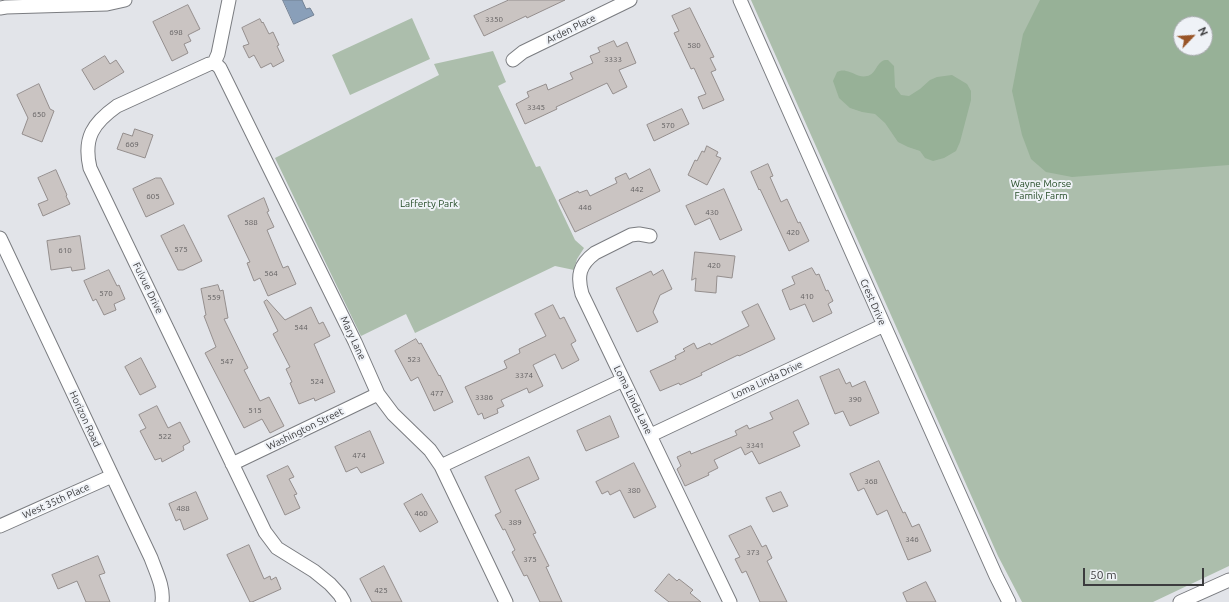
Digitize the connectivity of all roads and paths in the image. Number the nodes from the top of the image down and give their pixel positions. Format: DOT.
graph roads {
  1 [pos="125,0"];
  2 [pos="229,0"];
  3 [pos="630,0"];
  4 [pos="740,0"];
  5 [pos="0,8"];
  6 [pos="513,60"];
  7 [pos="214,63"];
  8 [pos="650,236"];
  9 [pos="0,238"];
  10 [pos="884,325"];
  11 [pos="622,380"];
  12 [pos="378,394"];
  13 [pos="650,435"];
  14 [pos="232,464"];
  15 [pos="440,466"];
  16 [pos="112,476"];
  17 [pos="0,526"];
  18 [pos="1229,580"];
  19 [pos="162,602"];
  20 [pos="344,602"];
  21 [pos="506,602"];
  22 [pos="730,602"];
  23 [pos="1009,602"];
  24 [pos="1180,602"];
  1 -- 5 [label="street"];
  2 -- 7 [label="street"];
  3 -- 6 [label="street, Arden Place"];
  4 -- 10 [label="street, Crest Drive"];
  7 -- 12 [label="street, Mary Lane"];
  7 -- 14 [label="street, Fulvue Drive"];
  8 -- 11 [label="street, Loma Linda Lane"];
  9 -- 16 [label="street, Horizon Road"];
  10 -- 13 [label="street, Loma Linda Drive"];
  10 -- 23 [label="street, Crest Drive"];
  11 -- 13 [label="street, Loma Linda Lane"];
  11 -- 15 [label="street"];
  12 -- 14 [label="street, Washington Street"];
  12 -- 15 [label="street, Mary Lane"];
  13 -- 22 [label="street, Loma Linda Lane"];
  14 -- 20 [label="street, Fulvue Drive"];
  15 -- 21 [label="street, Mary Lane"];
  16 -- 17 [label="street, West 35th Place"];
  16 -- 19 [label="street, Horizon Road"];
  18 -- 24 [label="street"];
}
